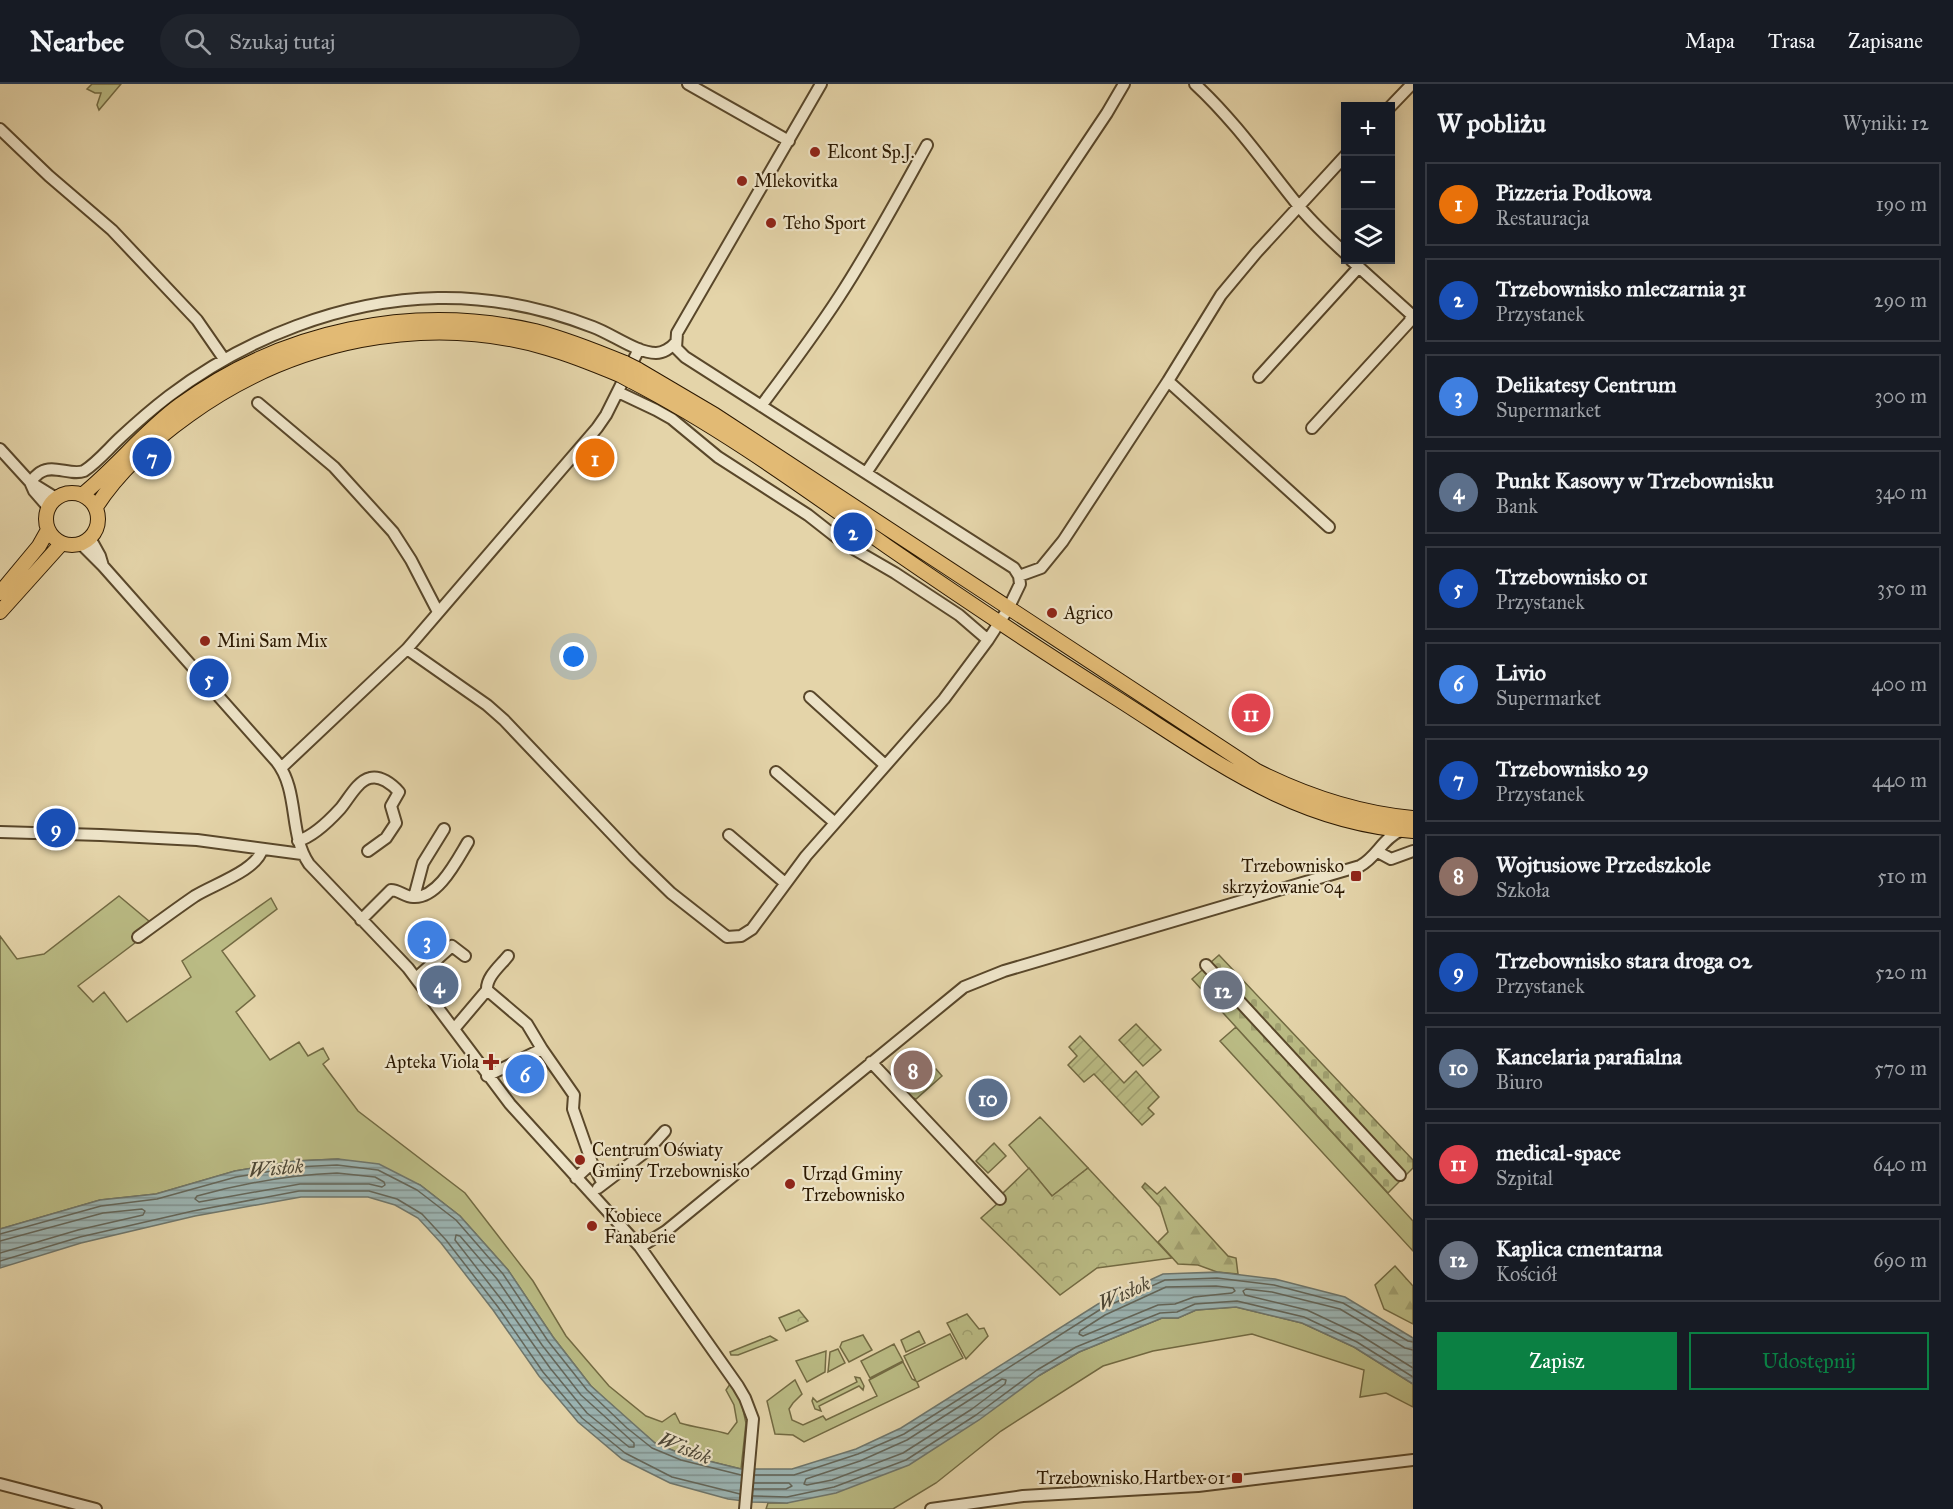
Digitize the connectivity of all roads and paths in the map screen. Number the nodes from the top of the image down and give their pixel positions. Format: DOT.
graph roads {
  1 [pos="688,84"];
  2 [pos="821,84"];
  3 [pos="1124,84"];
  4 [pos="1195,84"];
  5 [pos="1412,84"];
  6 [pos="1395,102"];
  7 [pos="0,129"];
  8 [pos="789,141"];
  9 [pos="927,145"];
  10 [pos="1345,156"];
  11 [pos="1298,206"];
  12 [pos="1341,249"];
  13 [pos="1354,264"];
  14 [pos="1356,264"];
  15 [pos="1412,315"];
  16 [pos="675,343"];
  17 [pos="639,349"];
  18 [pos="224,359"];
  19 [pos="628,372"];
  20 [pos="1259,377"];
  21 [pos="1168,381"];
  22 [pos="618,393"];
  23 [pos="258,403"];
  24 [pos="761,406"];
  25 [pos="1312,428"];
  26 [pos="0,449"];
  27 [pos="866,473"];
  28 [pos="30,482"];
  29 [pos="82,495"];
  30 [pos="52,503"];
  31 [pos="96,507"];
  32 [pos="1329,527"];
  33 [pos="48,530"];
  34 [pos="86,541"];
  35 [pos="62,543"];
  36 [pos="1019,576"];
  37 [pos="0,593"];
  38 [pos="1008,609"];
  39 [pos="0,612"];
  40 [pos="438,612"];
  41 [pos="1000,621"];
  42 [pos="988,640"];
  43 [pos="406,649"];
  44 [pos="810,697"];
  45 [pos="885,765"];
  46 [pos="282,768"];
  47 [pos="776,772"];
  48 [pos="1394,817"];
  49 [pos="1413,818"];
  50 [pos="834,822"];
  51 [pos="1383,828"];
  52 [pos="444,829"];
  53 [pos="1406,831"];
  54 [pos="0,832"];
  55 [pos="729,835"];
  56 [pos="298,841"];
  57 [pos="468,842"];
  58 [pos="1380,848"];
  59 [pos="262,849"];
  60 [pos="1413,850"];
  61 [pos="368,851"];
  62 [pos="302,854"];
  63 [pos="785,883"];
  64 [pos="414,897"];
  65 [pos="362,920"];
  66 [pos="138,937"];
  67 [pos="465,956"];
  68 [pos="508,956"];
  69 [pos="1206,965"];
  70 [pos="416,978"];
  71 [pos="487,990"];
  72 [pos="454,1029"];
  73 [pos="542,1049"];
  74 [pos="871,1062"];
  75 [pos="488,1076"];
  76 [pos="665,1131"];
  77 [pos="592,1163"];
  78 [pos="1400,1175"];
  79 [pos="576,1178"];
  80 [pos="603,1184"];
  81 [pos="591,1194"];
  82 [pos="1000,1199"];
  83 [pos="640,1247"];
  84 [pos="1413,1460"];
  85 [pos="0,1484"];
  86 [pos="96,1509"];
  87 [pos="746,1509"];
  88 [pos="931,1509"];
  1 -- 8 [label="street"];
  2 -- 8 [label="street"];
  3 -- 27 [label="street"];
  4 -- 11 [label="street"];
  5 -- 6 [label="street"];
  7 -- 18 [label="street"];
  8 -- 16 [label="street"];
  9 -- 24 [label="street"];
  10 -- 11 [label="street"];
  11 -- 12 [label="street"];
  11 -- 21 [label="street"];
  13 -- 20 [label="street"];
  14 -- 15 [label="street"];
  15 -- 25 [label="street"];
  16 -- 17 [label="street"];
  16 -- 24 [label="street"];
  17 -- 18 [label="street"];
  17 -- 22 [label="street"];
  18 -- 28 [label="street"];
  19 -- 29 [label="main road"];
  19 -- 31 [label="main road"];
  19 -- 38 [label="main road"];
  19 -- 41 [label="main road"];
  21 -- 32 [label="street"];
  21 -- 36 [label="street"];
  22 -- 40 [label="street"];
  22 -- 42 [label="street"];
  23 -- 40 [label="street"];
  24 -- 27 [label="street"];
  26 -- 28 [label="street"];
  27 -- 36 [label="street"];
  28 -- 30 [label="street"];
  29 -- 30 [label="main road"];
  29 -- 31 [label="main road"];
  30 -- 33 [label="main road"];
  31 -- 34 [label="main road"];
  33 -- 35 [label="main road"];
  33 -- 37 [label="main road"];
  34 -- 35 [label="main road"];
  34 -- 46 [label="street"];
  35 -- 39 [label="main road"];
  36 -- 38 [label="street"];
  38 -- 41 [label="street"];
  38 -- 48 [label="main road"];
  40 -- 43 [label="street"];
  41 -- 42 [label="street"];
  41 -- 51 [label="main road"];
  42 -- 45 [label="street"];
  43 -- 46 [label="street"];
  43 -- 63 [label="street"];
  44 -- 45 [label="street"];
  45 -- 50 [label="street"];
  46 -- 56 [label="street"];
  47 -- 50 [label="street"];
  48 -- 49 [label="main road"];
  48 -- 51 [label="street"];
  50 -- 63 [label="street"];
  51 -- 53 [label="main road"];
  51 -- 58 [label="street"];
  52 -- 64 [label="street"];
  53 -- 58 [label="street"];
  54 -- 59 [label="street"];
  55 -- 63 [label="street"];
  56 -- 61 [label="street"];
  56 -- 62 [label="street"];
  57 -- 64 [label="street"];
  58 -- 60 [label="street"];
  58 -- 74 [label="street"];
  59 -- 62 [label="street"];
  59 -- 66 [label="street"];
  62 -- 65 [label="street"];
  64 -- 65 [label="street"];
  65 -- 70 [label="street"];
  67 -- 70 [label="street"];
  68 -- 71 [label="street"];
  69 -- 78 [label="street"];
  70 -- 72 [label="street"];
  71 -- 72 [label="street"];
  71 -- 73 [label="street"];
  72 -- 75 [label="street"];
  73 -- 75 [label="street"];
  73 -- 77 [label="street"];
  74 -- 82 [label="street"];
  74 -- 83 [label="street"];
  75 -- 79 [label="street"];
  76 -- 80 [label="street"];
  77 -- 79 [label="street"];
  77 -- 80 [label="street"];
  79 -- 81 [label="street"];
  80 -- 81 [label="street"];
  81 -- 83 [label="street"];
  83 -- 87 [label="street"];
  84 -- 88 [label="street"];
  85 -- 86 [label="street"];
}
